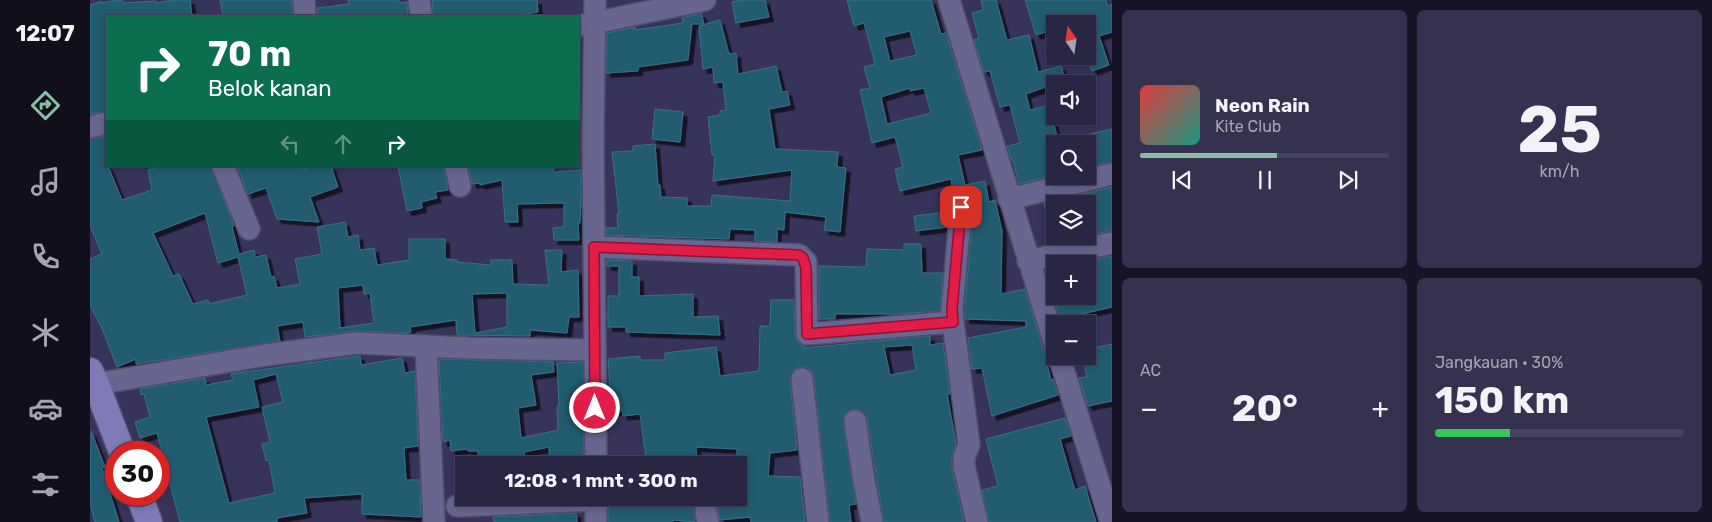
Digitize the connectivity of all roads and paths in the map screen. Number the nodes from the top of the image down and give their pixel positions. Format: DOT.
graph roads {
  1 [pos="304,0"];
  2 [pos="420,0"];
  3 [pos="595,0"];
  4 [pos="705,0"];
  5 [pos="949,0"];
  6 [pos="305,15"];
  7 [pos="421,15"];
  8 [pos="587,24"];
  9 [pos="105,123"];
  10 [pos="90,127"];
  11 [pos="223,167"];
  12 [pos="1112,174"];
  13 [pos="1009,199"];
  14 [pos="961,207"];
  15 [pos="249,229"];
  16 [pos="1112,244"];
  17 [pos="594,247"];
  18 [pos="1028,261"];
  19 [pos="1046,317"];
  20 [pos="953,322"];
  21 [pos="426,346"];
  22 [pos="595,350"];
  23 [pos="1061,365"];
  24 [pos="93,377"];
  25 [pos="802,379"];
  26 [pos="856,421"];
  27 [pos="118,441"];
  28 [pos="596,456"];
  29 [pos="142,506"];
  30 [pos="493,506"];
  31 [pos="596,506"];
  32 [pos="442,510"];
  33 [pos="149,522"];
  34 [pos="596,522"];
  35 [pos="818,522"];
  36 [pos="872,522"];
  37 [pos="977,522"];
  38 [pos="1111,522"];
  1 -- 6 [label="street"];
  2 -- 7 [label="street"];
  3 -- 8 [label="street"];
  4 -- 8 [label="street"];
  5 -- 13 [label="street"];
  8 -- 17 [label="street"];
  9 -- 10 [label="street"];
  11 -- 15 [label="street"];
  12 -- 13 [label="street"];
  13 -- 18 [label="street"];
  14 -- 20 [label="street"];
  16 -- 18 [label="street"];
  17 -- 20 [label="street"];
  17 -- 22 [label="street"];
  18 -- 19 [label="street"];
  20 -- 37 [label="street"];
  21 -- 22 [label="street"];
  21 -- 24 [label="street"];
  21 -- 32 [label="street"];
  22 -- 28 [label="street"];
  23 -- 38 [label="street"];
  24 -- 27 [label="main road"];
  25 -- 35 [label="street"];
  26 -- 36 [label="street"];
  29 -- 33 [label="main road"];
  30 -- 32 [label="street"];
  31 -- 34 [label="street"];
}
